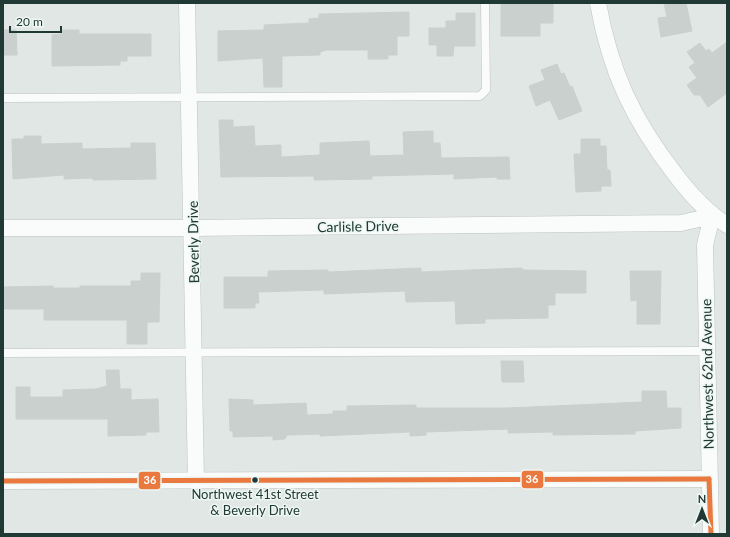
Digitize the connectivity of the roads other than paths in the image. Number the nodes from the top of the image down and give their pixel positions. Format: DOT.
graph roads {
  1 [pos="187,3"];
  2 [pos="485,3"];
  3 [pos="598,3"];
  4 [pos="3,98"];
  5 [pos="189,98"];
  6 [pos="712,216"];
  7 [pos="727,225"];
  8 [pos="3,228"];
  9 [pos="192,228"];
  10 [pos="706,351"];
  11 [pos="195,352"];
  12 [pos="3,353"];
  13 [pos="709,479"];
  14 [pos="3,481"];
  15 [pos="196,481"];
  16 [pos="711,534"];
  1 -- 5 [label="street, Beverly Drive"];
  2 -- 5 [label="lane"];
  3 -- 6 [label="street"];
  4 -- 5 [label="lane"];
  5 -- 9 [label="street, Beverly Drive"];
  6 -- 7 [label="street"];
  6 -- 9 [label="street, Carlisle Drive"];
  6 -- 10 [label="street, Northwest 62nd Avenue"];
  8 -- 9 [label="street, Carlisle Drive"];
  9 -- 11 [label="street, Beverly Drive"];
  10 -- 11 [label="lane"];
  10 -- 13 [label="street, Northwest 62nd Avenue"];
  11 -- 12 [label="lane"];
  11 -- 15 [label="street, Beverly Drive"];
  13 -- 15 [label="street"];
  13 -- 16 [label="street, Northwest 62nd Avenue"];
  14 -- 15 [label="street"];
}
